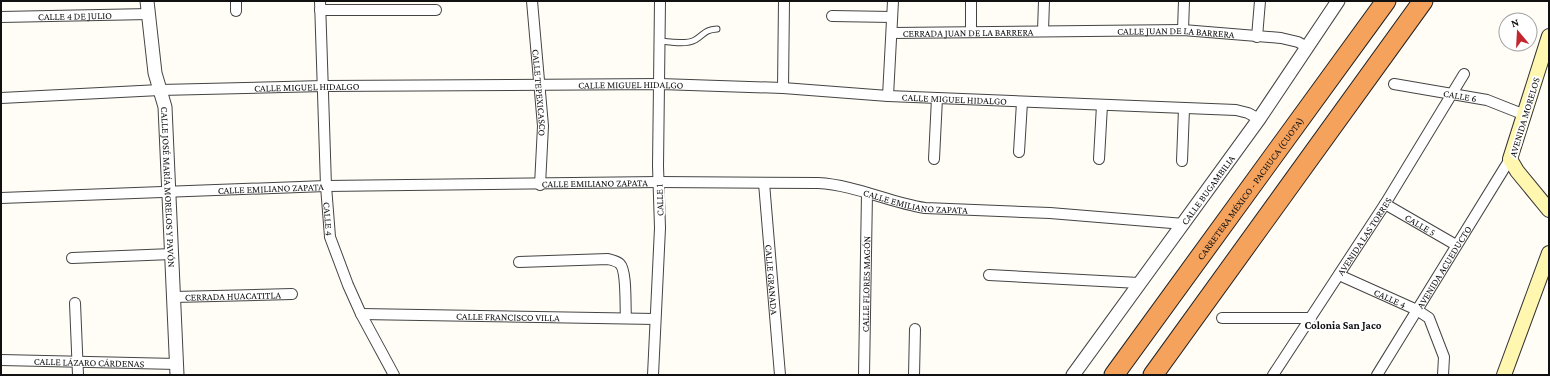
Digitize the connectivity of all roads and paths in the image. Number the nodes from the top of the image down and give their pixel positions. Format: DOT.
graph roads {
  1 [pos="532,1"];
  2 [pos="660,1"];
  3 [pos="784,1"];
  4 [pos="893,1"];
  5 [pos="972,1"];
  6 [pos="1044,1"];
  7 [pos="1184,1"];
  8 [pos="1260,1"];
  9 [pos="1338,1"];
  10 [pos="1386,1"];
  11 [pos="1423,1"];
  12 [pos="320,5"];
  13 [pos="148,8"];
  14 [pos="436,10"];
  15 [pos="832,16"];
  16 [pos="892,17"];
  17 [pos="1,18"];
  18 [pos="717,29"];
  19 [pos="1183,30"];
  20 [pos="971,31"];
  21 [pos="1043,31"];
  22 [pos="892,33"];
  23 [pos="1549,36"];
  24 [pos="1257,37"];
  25 [pos="660,41"];
  26 [pos="1307,47"];
  27 [pos="1464,74"];
  28 [pos="660,84"];
  29 [pos="1394,84"];
  30 [pos="540,85"];
  31 [pos="324,86"];
  32 [pos="783,88"];
  33 [pos="160,90"];
  34 [pos="1452,95"];
  35 [pos="888,96"];
  36 [pos="1,98"];
  37 [pos="937,98"];
  38 [pos="1022,102"];
  39 [pos="1102,104"];
  40 [pos="1184,109"];
  41 [pos="1525,114"];
  42 [pos="1259,119"];
  43 [pos="1019,152"];
  44 [pos="934,159"];
  45 [pos="1099,159"];
  46 [pos="1510,159"];
  47 [pos="1182,161"];
  48 [pos="659,182"];
  49 [pos="764,184"];
  50 [pos="540,185"];
  51 [pos="326,186"];
  52 [pos="168,192"];
  53 [pos="867,193"];
  54 [pos="1,198"];
  55 [pos="1385,204"];
  56 [pos="1549,210"];
  57 [pos="1184,224"];
  58 [pos="1456,245"];
  59 [pos="1549,253"];
  60 [pos="172,254"];
  61 [pos="72,258"];
  62 [pos="518,262"];
  63 [pos="989,275"];
  64 [pos="1339,275"];
  65 [pos="1139,283"];
  66 [pos="292,294"];
  67 [pos="174,297"];
  68 [pos="75,303"];
  69 [pos="1417,310"];
  70 [pos="361,314"];
  71 [pos="626,318"];
  72 [pos="1222,318"];
  73 [pos="1312,318"];
  74 [pos="654,319"];
  75 [pos="915,329"];
  76 [pos="1,360"];
  77 [pos="78,361"];
  78 [pos="177,370"];
  79 [pos="78,375"];
  80 [pos="394,375"];
  81 [pos="653,375"];
  82 [pos="780,375"];
  83 [pos="864,375"];
  84 [pos="914,375"];
  85 [pos="1073,375"];
  86 [pos="1114,375"];
  87 [pos="1152,375"];
  88 [pos="1273,375"];
  89 [pos="1377,375"];
  90 [pos="1443,375"];
  91 [pos="1504,375"];
  1 -- 30 [label="street, CALLE TEPEXICASCO"];
  2 -- 25 [label="street, CALLE 1"];
  3 -- 32 [label="street"];
  4 -- 16 [label="street"];
  5 -- 20 [label="street"];
  6 -- 21 [label="street"];
  7 -- 19 [label="street"];
  8 -- 24 [label="street"];
  9 -- 26 [label="street, CALLE BUGAMBILIA"];
  10 -- 86 [label="highway, CARRETERA MÉXICO - PACHUCA (CUOTA)"];
  11 -- 87 [label="highway"];
  12 -- 14 [label="street"];
  12 -- 31 [label="street, CALLE 4"];
  13 -- 17 [label="street, CALLE 4 DE JULIO"];
  13 -- 33 [label="street, CALLE JOSÉ MARÍA MORELOS Y PAVÓN"];
  15 -- 16 [label="street"];
  16 -- 22 [label="street"];
  18 -- 25 [label="lane"];
  19 -- 21 [label="street, CALLE JUAN DE LA BARRERA"];
  19 -- 24 [label="street, CALLE JUAN DE LA BARRERA"];
  20 -- 21 [label="street, CERRADA JUAN DE LA BARRERA"];
  20 -- 22 [label="street, CERRADA JUAN DE LA BARRERA"];
  22 -- 35 [label="street"];
  23 -- 41 [label="main road, AVENIDA MORELOS"];
  24 -- 26 [label="street, CALLE JUAN DE LA BARRERA"];
  25 -- 28 [label="street, CALLE 1"];
  26 -- 42 [label="street, CALLE BUGAMBILIA"];
  27 -- 34 [label="street, AVENIDA LAS TORRES"];
  28 -- 30 [label="street, CALLE MIGUEL HIDALGO"];
  28 -- 32 [label="street, CALLE MIGUEL HIDALGO"];
  28 -- 48 [label="street, CALLE 1"];
  29 -- 34 [label="street, CALLE 6"];
  30 -- 31 [label="street, CALLE MIGUEL HIDALGO"];
  30 -- 50 [label="street, CALLE TEPEXICASCO"];
  31 -- 33 [label="street, CALLE MIGUEL HIDALGO"];
  31 -- 51 [label="street, CALLE 4"];
  32 -- 35 [label="street, CALLE MIGUEL HIDALGO"];
  33 -- 36 [label="street, CALLE MIGUEL HIDALGO"];
  33 -- 52 [label="street, CALLE JOSÉ MARÍA MORELOS Y PAVÓN"];
  34 -- 41 [label="street, CALLE 6"];
  34 -- 55 [label="street, AVENIDA LAS TORRES"];
  35 -- 37 [label="street, CALLE MIGUEL HIDALGO"];
  37 -- 38 [label="street, CALLE MIGUEL HIDALGO"];
  37 -- 44 [label="street"];
  38 -- 39 [label="street, CALLE MIGUEL HIDALGO"];
  38 -- 43 [label="street"];
  39 -- 40 [label="street, CALLE MIGUEL HIDALGO"];
  39 -- 45 [label="street"];
  40 -- 42 [label="street, CALLE MIGUEL HIDALGO"];
  40 -- 47 [label="street"];
  41 -- 46 [label="main road, AVENIDA MORELOS"];
  42 -- 57 [label="street, CALLE BUGAMBILIA"];
  46 -- 56 [label="main road, AVENIDA MORELOS"];
  46 -- 58 [label="street, AVENIDA ACUEDUCTO"];
  48 -- 49 [label="street, CALLE EMILIANO ZAPATA"];
  48 -- 50 [label="street, CALLE EMILIANO ZAPATA"];
  48 -- 74 [label="street, CALLE 1"];
  49 -- 53 [label="street, CALLE EMILIANO ZAPATA"];
  49 -- 82 [label="street, CALLE GRANADA"];
  50 -- 51 [label="street, CALLE EMILIANO ZAPATA"];
  51 -- 52 [label="street, CALLE EMILIANO ZAPATA"];
  51 -- 70 [label="street, CALLE 4"];
  52 -- 54 [label="street, CALLE EMILIANO ZAPATA"];
  52 -- 60 [label="street, CALLE JOSÉ MARÍA MORELOS Y PAVÓN"];
  53 -- 57 [label="street, CALLE EMILIANO ZAPATA"];
  53 -- 83 [label="street, CALLE FLORES MAGÓN"];
  55 -- 58 [label="street, CALLE 5"];
  55 -- 64 [label="street, AVENIDA LAS TORRES"];
  57 -- 65 [label="street, CALLE BUGAMBILIA"];
  58 -- 69 [label="street, AVENIDA ACUEDUCTO"];
  59 -- 91 [label="main road"];
  60 -- 61 [label="street"];
  60 -- 67 [label="street, CALLE JOSÉ MARÍA MORELOS Y PAVÓN"];
  62 -- 71 [label="street"];
  63 -- 65 [label="street"];
  64 -- 69 [label="street, CALLE 4"];
  64 -- 73 [label="street, AVENIDA LAS TORRES"];
  65 -- 85 [label="street, CALLE BUGAMBILIA"];
  66 -- 67 [label="street, CERRADA HUACATITLA"];
  67 -- 78 [label="street, CALLE JOSÉ MARÍA MORELOS Y PAVÓN"];
  68 -- 77 [label="street"];
  69 -- 89 [label="street, AVENIDA ACUEDUCTO"];
  69 -- 90 [label="street, CALLE 4"];
  70 -- 71 [label="street, CALLE FRANCISCO VILLA"];
  70 -- 80 [label="street, CALLE 4"];
  71 -- 74 [label="street, CALLE FRANCISCO VILLA"];
  72 -- 73 [label="street"];
  73 -- 88 [label="street, AVENIDA LAS TORRES"];
  74 -- 81 [label="street, CALLE 1"];
  75 -- 84 [label="street"];
  76 -- 77 [label="street, CALLE LÁZARO CÁRDENAS"];
  77 -- 78 [label="street, CALLE LÁZARO CÁRDENAS"];
  77 -- 79 [label="street"];
}
